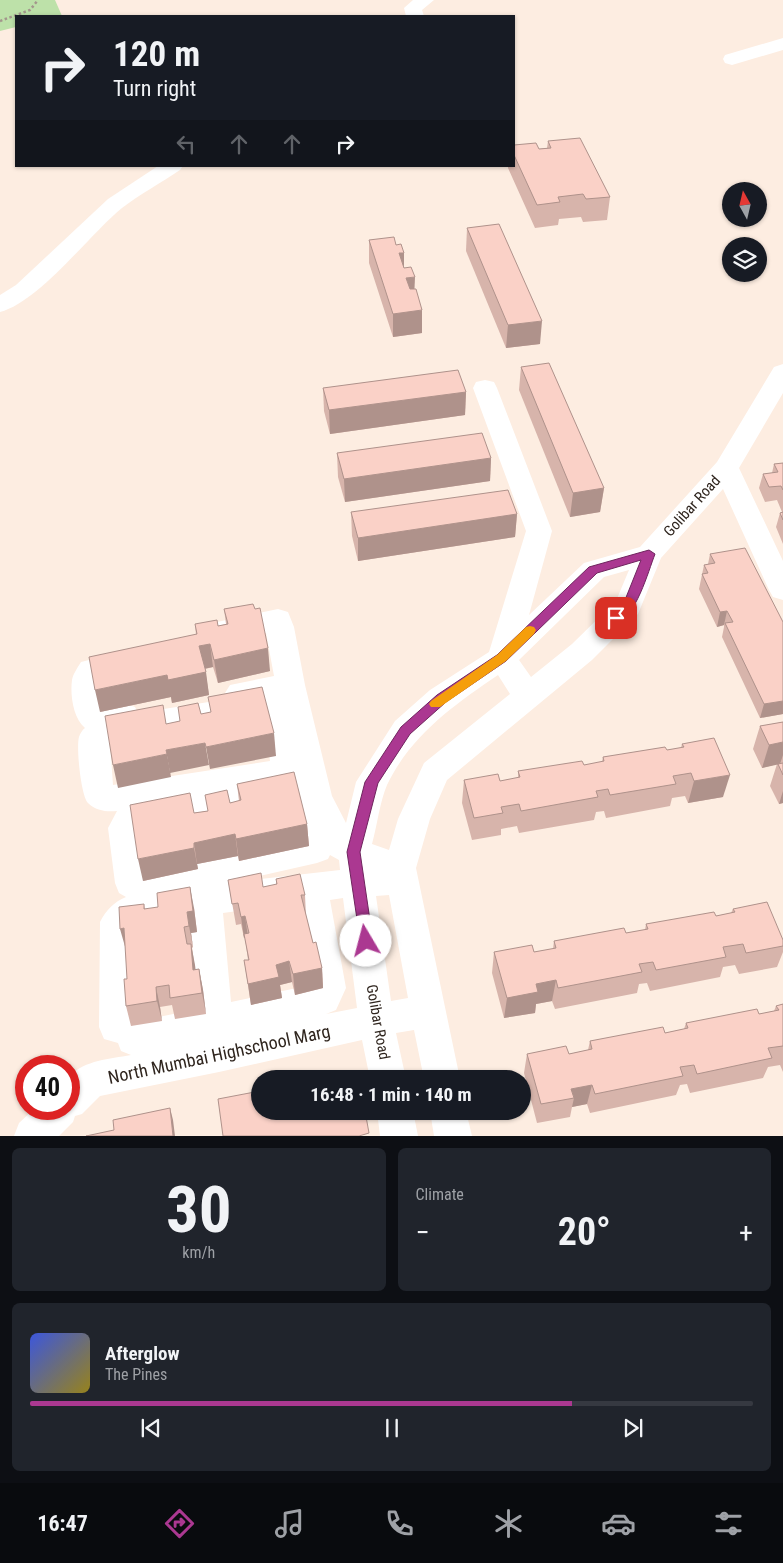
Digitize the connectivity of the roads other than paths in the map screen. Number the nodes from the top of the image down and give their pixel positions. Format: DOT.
graph roads {
  1 [pos="425,0"];
  2 [pos="415,15"];
  3 [pos="783,44"];
  4 [pos="732,59"];
  5 [pos="171,167"];
  6 [pos="0,305"];
  7 [pos="783,372"];
  8 [pos="485,388"];
  9 [pos="726,468"];
  10 [pos="649,554"];
  11 [pos="783,590"];
  12 [pos="201,643"];
  13 [pos="155,654"];
  14 [pos="502,658"];
  15 [pos="282,686"];
  16 [pos="528,697"];
  17 [pos="298,769"];
  18 [pos="343,857"];
  19 [pos="401,874"];
  20 [pos="311,887"];
  21 [pos="205,900"];
  22 [pos="429,1011"];
  23 [pos="376,1020"];
  24 [pos="217,1039"];
  25 [pos="386,1070"];
  26 [pos="440,1070"];
  27 [pos="80,1090"];
  28 [pos="49,1120"];
  29 [pos="397,1120"];
  30 [pos="450,1120"];
  31 [pos="32,1136"];
  32 [pos="400,1136"];
  33 [pos="453,1136"];
  1 -- 2 [label="street"];
  3 -- 4 [label="street"];
  5 -- 6 [label="street"];
  7 -- 9 [label="street, Golibar Road"];
  8 -- 14 [label="street"];
  9 -- 10 [label="street, Golibar Road"];
  9 -- 11 [label="street"];
  10 -- 14 [label="street, Golibar Road"];
  10 -- 16 [label="street"];
  12 -- 15 [label="street"];
  13 -- 15 [label="street"];
  14 -- 16 [label="street"];
  14 -- 18 [label="street, Golibar Road"];
  15 -- 17 [label="street"];
  16 -- 19 [label="street"];
  17 -- 17 [label="street"];
  17 -- 18 [label="street"];
  18 -- 18 [label="street"];
  18 -- 19 [label="street"];
  18 -- 20 [label="street"];
  18 -- 23 [label="street, Golibar Road"];
  19 -- 22 [label="street"];
  20 -- 21 [label="street"];
  20 -- 24 [label="street"];
  21 -- 24 [label="street"];
  21 -- 24 [label="street"];
  22 -- 23 [label="street, North Mumbai Highschool Marg"];
  22 -- 26 [label="street"];
  23 -- 24 [label="street, North Mumbai Highschool Marg"];
  23 -- 25 [label="street, Golibar Road"];
  24 -- 27 [label="street, North Mumbai Highschool Marg"];
  28 -- 31 [label="street"];
  29 -- 32 [label="street"];
  30 -- 33 [label="street"];
}
